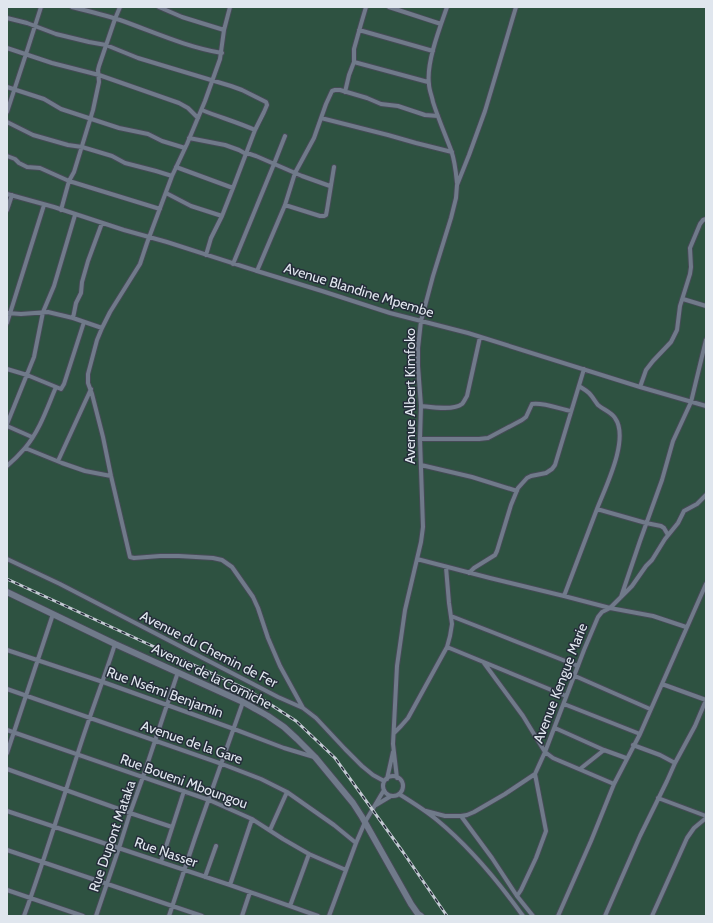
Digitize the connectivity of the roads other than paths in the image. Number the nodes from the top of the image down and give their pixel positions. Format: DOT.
graph roads {
  1 [pos="40,7"];
  2 [pos="72,7"];
  3 [pos="120,7"];
  4 [pos="159,7"];
  5 [pos="230,7"];
  6 [pos="366,7"];
  7 [pos="389,7"];
  8 [pos="447,7"];
  9 [pos="516,7"];
  10 [pos="7,18"];
  11 [pos="115,19"];
  12 [pos="441,24"];
  13 [pos="34,26"];
  14 [pos="224,30"];
  15 [pos="359,30"];
  16 [pos="106,45"];
  17 [pos="7,48"];
  18 [pos="433,52"];
  19 [pos="222,53"];
  20 [pos="26,54"];
  21 [pos="354,62"];
  22 [pos="99,75"];
  23 [pos="213,80"];
  24 [pos="428,82"];
  25 [pos="7,87"];
  26 [pos="15,89"];
  27 [pos="345,92"];
  28 [pos="202,110"];
  29 [pos="7,112"];
  30 [pos="438,116"];
  31 [pos="198,118"];
  32 [pos="321,118"];
  33 [pos="91,119"];
  34 [pos="7,122"];
  35 [pos="255,130"];
  36 [pos="285,136"];
  37 [pos="189,138"];
  38 [pos="82,147"];
  39 [pos="185,148"];
  40 [pos="452,152"];
  41 [pos="246,154"];
  42 [pos="7,156"];
  43 [pos="274,164"];
  44 [pos="176,167"];
  45 [pos="334,168"];
  46 [pos="295,173"];
  47 [pos="172,176"];
  48 [pos="70,181"];
  49 [pos="457,185"];
  50 [pos="330,186"];
  51 [pos="233,188"];
  52 [pos="166,193"];
  53 [pos="9,195"];
  54 [pos="44,205"];
  55 [pos="285,205"];
  56 [pos="160,209"];
  57 [pos="7,210"];
  58 [pos="61,210"];
  59 [pos="75,215"];
  60 [pos="222,216"];
  61 [pos="706,219"];
  62 [pos="102,223"];
  63 [pos="149,237"];
  64 [pos="206,255"];
  65 [pos="233,264"];
  66 [pos="257,272"];
  67 [pos="683,298"];
  68 [pos="706,306"];
  69 [pos="43,312"];
  70 [pos="9,313"];
  71 [pos="73,318"];
  72 [pos="421,321"];
  73 [pos="84,322"];
  74 [pos="7,323"];
  75 [pos="102,328"];
  76 [pos="480,337"];
  77 [pos="706,340"];
  78 [pos="7,369"];
  79 [pos="584,369"];
  80 [pos="27,375"];
  81 [pos="579,386"];
  82 [pos="56,387"];
  83 [pos="640,387"];
  84 [pos="91,388"];
  85 [pos="691,402"];
  86 [pos="420,406"];
  87 [pos="706,406"];
  88 [pos="571,412"];
  89 [pos="7,425"];
  90 [pos="32,437"];
  91 [pos="420,439"];
  92 [pos="25,448"];
  93 [pos="58,461"];
  94 [pos="421,465"];
  95 [pos="7,466"];
  96 [pos="111,476"];
  97 [pos="517,491"];
  98 [pos="706,495"];
  99 [pos="597,509"];
  100 [pos="646,524"];
  101 [pos="668,535"];
  102 [pos="7,559"];
  103 [pos="416,559"];
  104 [pos="446,567"];
  105 [pos="469,573"];
  106 [pos="706,584"];
  107 [pos="7,592"];
  108 [pos="564,596"];
  109 [pos="621,597"];
  110 [pos="610,608"];
  111 [pos="53,614"];
  112 [pos="451,616"];
  113 [pos="686,626"];
  114 [pos="115,644"];
  115 [pos="447,647"];
  116 [pos="7,650"];
  117 [pos="38,660"];
  118 [pos="484,662"];
  119 [pos="578,666"];
  120 [pos="178,672"];
  121 [pos="574,676"];
  122 [pos="103,682"];
  123 [pos="662,684"];
  124 [pos="7,689"];
  125 [pos="26,696"];
  126 [pos="566,696"];
  127 [pos="706,700"];
  128 [pos="244,702"];
  129 [pos="564,704"];
  130 [pos="167,705"];
  131 [pos="303,708"];
  132 [pos="650,709"];
  133 [pos="90,718"];
  134 [pos="555,728"];
  135 [pos="234,729"];
  136 [pos="7,730"];
  137 [pos="13,733"];
  138 [pos="394,733"];
  139 [pos="640,734"];
  140 [pos="155,741"];
  141 [pos="633,745"];
  142 [pos="394,748"];
  143 [pos="604,750"];
  144 [pos="545,752"];
  145 [pos="7,753"];
  146 [pos="77,754"];
  147 [pos="315,757"];
  148 [pos="626,758"];
  149 [pos="675,763"];
  150 [pos="222,764"];
  151 [pos="7,769"];
  152 [pos="580,769"];
  153 [pos="535,774"];
  154 [pos="143,777"];
  155 [pos="397,778"];
  156 [pos="386,780"];
  157 [pos="614,784"];
  158 [pos="66,790"];
  159 [pos="384,790"];
  160 [pos="184,791"];
  161 [pos="287,792"];
  162 [pos="399,794"];
  163 [pos="391,796"];
  164 [pos="658,798"];
  165 [pos="209,800"];
  166 [pos="374,806"];
  167 [pos="7,811"];
  168 [pos="426,811"];
  169 [pos="130,813"];
  170 [pos="461,816"];
  171 [pos="706,817"];
  172 [pos="252,819"];
  173 [pos="365,822"];
  174 [pos="54,826"];
  175 [pos="172,827"];
  176 [pos="270,830"];
  177 [pos="356,843"];
  178 [pos="216,846"];
  179 [pos="119,848"];
  180 [pos="7,850"];
  181 [pos="309,854"];
  182 [pos="43,862"];
  183 [pos="161,862"];
  184 [pos="184,870"];
  185 [pos="346,870"];
  186 [pos="205,877"];
  187 [pos="107,884"];
  188 [pos="230,885"];
  189 [pos="7,890"];
  190 [pos="250,892"];
  191 [pos="517,896"];
  192 [pos="30,898"];
  193 [pos="173,906"];
  194 [pos="290,906"];
  195 [pos="419,915"];
  196 [pos="24,916"];
  197 [pos="83,916"];
  198 [pos="96,916"];
  199 [pos="170,916"];
  200 [pos="202,916"];
  201 [pos="242,916"];
  202 [pos="318,916"];
  203 [pos="329,916"];
  204 [pos="524,916"];
  205 [pos="533,916"];
  206 [pos="558,916"];
  207 [pos="605,916"];
  208 [pos="652,916"];
  1 -- 13 [label="street"];
  2 -- 11 [label="street"];
  3 -- 11 [label="street"];
  4 -- 14 [label="street"];
  5 -- 14 [label="street"];
  6 -- 15 [label="street"];
  7 -- 12 [label="street"];
  8 -- 12 [label="street"];
  9 -- 49 [label="street, Avenue Albert Kimfoko"];
  10 -- 13 [label="street"];
  11 -- 16 [label="street"];
  11 -- 19 [label="street"];
  12 -- 18 [label="street"];
  13 -- 16 [label="street"];
  13 -- 20 [label="street"];
  14 -- 19 [label="street"];
  15 -- 18 [label="street"];
  15 -- 21 [label="street"];
  16 -- 22 [label="street"];
  16 -- 23 [label="street"];
  17 -- 20 [label="street"];
  18 -- 24 [label="street"];
  19 -- 23 [label="street"];
  20 -- 22 [label="street"];
  20 -- 26 [label="street"];
  21 -- 24 [label="street"];
  21 -- 27 [label="street"];
  22 -- 31 [label="street"];
  22 -- 33 [label="street"];
  23 -- 28 [label="street"];
  23 -- 35 [label="street"];
  24 -- 30 [label="street"];
  25 -- 26 [label="street"];
  26 -- 29 [label="street"];
  26 -- 33 [label="street"];
  27 -- 30 [label="street"];
  27 -- 32 [label="street"];
  28 -- 31 [label="street"];
  28 -- 35 [label="street"];
  30 -- 40 [label="street"];
  31 -- 37 [label="street"];
  32 -- 40 [label="street"];
  32 -- 46 [label="street"];
  33 -- 38 [label="street"];
  33 -- 39 [label="street"];
  34 -- 38 [label="street"];
  35 -- 41 [label="street"];
  36 -- 43 [label="street"];
  37 -- 39 [label="street"];
  37 -- 41 [label="street"];
  38 -- 47 [label="street"];
  38 -- 48 [label="street"];
  39 -- 44 [label="street"];
  40 -- 49 [label="street"];
  41 -- 43 [label="street"];
  41 -- 51 [label="street"];
  42 -- 48 [label="street"];
  43 -- 46 [label="street"];
  43 -- 65 [label="street"];
  44 -- 47 [label="street"];
  44 -- 51 [label="street"];
  45 -- 50 [label="street"];
  46 -- 50 [label="street"];
  46 -- 55 [label="street"];
  47 -- 52 [label="street"];
  48 -- 56 [label="street"];
  48 -- 58 [label="street"];
  49 -- 72 [label="street, Avenue Albert Kimfoko"];
  50 -- 55 [label="street"];
  51 -- 60 [label="street"];
  52 -- 56 [label="street"];
  52 -- 60 [label="street"];
  53 -- 54 [label="street, Avenue Blandine Mpembe"];
  53 -- 57 [label="street"];
  54 -- 58 [label="street, Avenue Blandine Mpembe"];
  54 -- 70 [label="street"];
  55 -- 66 [label="street"];
  56 -- 63 [label="street"];
  58 -- 59 [label="street, Avenue Blandine Mpembe"];
  59 -- 62 [label="street, Avenue Blandine Mpembe"];
  59 -- 69 [label="street"];
  60 -- 64 [label="street"];
  61 -- 67 [label="street"];
  62 -- 63 [label="street, Avenue Blandine Mpembe"];
  62 -- 71 [label="street"];
  63 -- 64 [label="street, Avenue Blandine Mpembe"];
  63 -- 75 [label="street"];
  64 -- 65 [label="street, Avenue Blandine Mpembe"];
  65 -- 66 [label="street, Avenue Blandine Mpembe"];
  66 -- 72 [label="street, Avenue Blandine Mpembe"];
  67 -- 68 [label="street"];
  67 -- 83 [label="street"];
  69 -- 70 [label="street"];
  69 -- 71 [label="street"];
  69 -- 80 [label="street"];
  70 -- 74 [label="street"];
  71 -- 73 [label="street"];
  72 -- 76 [label="street, Avenue Blandine Mpembe"];
  72 -- 86 [label="street, Avenue Albert Kimfoko"];
  73 -- 75 [label="street"];
  73 -- 82 [label="street"];
  75 -- 84 [label="street"];
  76 -- 79 [label="street, Avenue Blandine Mpembe"];
  76 -- 86 [label="street"];
  77 -- 85 [label="street"];
  78 -- 80 [label="street"];
  79 -- 81 [label="street"];
  79 -- 83 [label="street, Avenue Blandine Mpembe"];
  80 -- 82 [label="street"];
  80 -- 89 [label="street"];
  81 -- 88 [label="street"];
  81 -- 99 [label="street"];
  82 -- 90 [label="street"];
  83 -- 85 [label="street, Avenue Blandine Mpembe"];
  84 -- 93 [label="street"];
  84 -- 96 [label="street"];
  85 -- 87 [label="street, Avenue Blandine Mpembe"];
  85 -- 100 [label="street"];
  86 -- 91 [label="street, Avenue Albert Kimfoko"];
  88 -- 91 [label="street"];
  88 -- 97 [label="street"];
  89 -- 90 [label="street"];
  90 -- 92 [label="street"];
  91 -- 94 [label="street, Avenue Albert Kimfoko"];
  92 -- 93 [label="street"];
  92 -- 95 [label="street"];
  93 -- 96 [label="street"];
  94 -- 97 [label="street"];
  94 -- 103 [label="street, Avenue Albert Kimfoko"];
  96 -- 131 [label="street"];
  97 -- 105 [label="street"];
  98 -- 101 [label="street, Avenue Kengue Marie"];
  99 -- 100 [label="street"];
  99 -- 108 [label="street"];
  100 -- 101 [label="street"];
  100 -- 109 [label="street"];
  101 -- 109 [label="street, Avenue Kengue Marie"];
  102 -- 131 [label="street, Avenue du Chemin de Fer"];
  103 -- 104 [label="street"];
  103 -- 138 [label="street, Avenue Albert Kimfoko"];
  104 -- 105 [label="street"];
  104 -- 112 [label="street"];
  105 -- 108 [label="street"];
  106 -- 113 [label="street"];
  107 -- 111 [label="street, Avenue de la Corniche"];
  108 -- 110 [label="street"];
  109 -- 110 [label="street, Avenue Kengue Marie"];
  110 -- 113 [label="street"];
  110 -- 119 [label="street, Avenue Kengue Marie"];
  111 -- 114 [label="street, Avenue de la Corniche"];
  111 -- 117 [label="street"];
  112 -- 115 [label="street"];
  112 -- 119 [label="street"];
  113 -- 123 [label="street"];
  114 -- 120 [label="street, Avenue de la Corniche"];
  114 -- 122 [label="street"];
  115 -- 118 [label="street"];
  115 -- 138 [label="street"];
  116 -- 117 [label="street, Rue Nsémi Benjamin"];
  117 -- 122 [label="street, Rue Nsémi Benjamin"];
  117 -- 125 [label="street"];
  118 -- 126 [label="street"];
  118 -- 144 [label="street"];
  119 -- 121 [label="street, Avenue Kengue Marie"];
  120 -- 128 [label="street, Avenue de la Corniche"];
  120 -- 130 [label="street, Rue Dupont Mataka"];
  121 -- 126 [label="street, Avenue Kengue Marie"];
  121 -- 132 [label="street"];
  122 -- 130 [label="street, Rue Nsémi Benjamin"];
  122 -- 133 [label="street"];
  123 -- 127 [label="street"];
  123 -- 132 [label="street"];
  124 -- 125 [label="street, Avenue de la Gare"];
  125 -- 133 [label="street, Avenue de la Gare"];
  125 -- 137 [label="street"];
  126 -- 129 [label="street, Avenue Kengue Marie"];
  127 -- 149 [label="street"];
  128 -- 135 [label="street"];
  128 -- 147 [label="street, Avenue de la Corniche"];
  129 -- 134 [label="street, Avenue Kengue Marie"];
  129 -- 139 [label="street"];
  130 -- 135 [label="street, Rue Nsémi Benjamin"];
  130 -- 140 [label="street, Rue Dupont Mataka"];
  131 -- 156 [label="street, Avenue du Chemin de Fer"];
  132 -- 139 [label="street"];
  133 -- 140 [label="street, Avenue de la Gare"];
  133 -- 146 [label="street"];
  134 -- 143 [label="street"];
  134 -- 144 [label="street, Avenue Kengue Marie"];
  135 -- 147 [label="street, Rue Nsémi Benjamin"];
  135 -- 150 [label="street"];
  136 -- 137 [label="street, Rue Boueni Mboungou"];
  137 -- 145 [label="street"];
  137 -- 146 [label="street, Rue Boueni Mboungou"];
  138 -- 142 [label="street, Avenue Albert Kimfoko"];
  139 -- 141 [label="street"];
  140 -- 150 [label="street, Avenue de la Gare"];
  140 -- 154 [label="street, Rue Dupont Mataka"];
  141 -- 148 [label="street"];
  141 -- 149 [label="street"];
  142 -- 155 [label="street, Avenue Albert Kimfoko"];
  142 -- 156 [label="street, Avenue Albert Kimfoko"];
  143 -- 148 [label="street"];
  143 -- 152 [label="street"];
  144 -- 152 [label="street"];
  144 -- 153 [label="street, Avenue Kengue Marie"];
  146 -- 154 [label="street, Rue Boueni Mboungou"];
  146 -- 158 [label="street"];
  147 -- 173 [label="street, Avenue de la Corniche"];
  148 -- 157 [label="street"];
  149 -- 164 [label="street"];
  150 -- 161 [label="street, Avenue de la Gare"];
  150 -- 165 [label="street"];
  151 -- 158 [label="street"];
  152 -- 157 [label="street"];
  153 -- 170 [label="street"];
  153 -- 191 [label="street"];
  154 -- 160 [label="street, Rue Boueni Mboungou"];
  154 -- 169 [label="street, Rue Dupont Mataka"];
  155 -- 156 [label="street"];
  155 -- 162 [label="street"];
  156 -- 159 [label="street"];
  157 -- 206 [label="street"];
  158 -- 169 [label="street"];
  158 -- 174 [label="street"];
  159 -- 163 [label="street"];
  159 -- 166 [label="street"];
  160 -- 165 [label="street, Rue Boueni Mboungou"];
  160 -- 175 [label="street"];
  161 -- 176 [label="street"];
  161 -- 177 [label="street, Avenue de la Gare"];
  162 -- 163 [label="street"];
  162 -- 168 [label="street"];
  163 -- 166 [label="street"];
  164 -- 171 [label="street"];
  164 -- 207 [label="street"];
  165 -- 172 [label="street, Rue Boueni Mboungou"];
  165 -- 184 [label="street"];
  166 -- 173 [label="street"];
  167 -- 174 [label="street, Rue Nasser"];
  168 -- 170 [label="street"];
  168 -- 204 [label="street"];
  169 -- 175 [label="street"];
  169 -- 179 [label="street, Rue Dupont Mataka"];
  170 -- 191 [label="street"];
  171 -- 208 [label="street"];
  172 -- 176 [label="street, Rue Boueni Mboungou"];
  172 -- 188 [label="street"];
  173 -- 177 [label="street"];
  173 -- 195 [label="street, Avenue de la Corniche"];
  174 -- 179 [label="street, Rue Nasser"];
  174 -- 182 [label="street"];
  175 -- 183 [label="street"];
  176 -- 181 [label="street, Rue Boueni Mboungou"];
  177 -- 185 [label="street"];
  178 -- 186 [label="street"];
  179 -- 183 [label="street, Rue Nasser"];
  179 -- 187 [label="street, Rue Dupont Mataka"];
  180 -- 182 [label="street"];
  181 -- 185 [label="street, Rue Boueni Mboungou"];
  181 -- 194 [label="street"];
  182 -- 187 [label="street"];
  182 -- 192 [label="street"];
  183 -- 184 [label="street, Rue Nasser"];
  184 -- 186 [label="street, Rue Nasser"];
  184 -- 193 [label="street"];
  185 -- 203 [label="street"];
  186 -- 188 [label="street, Rue Nasser"];
  187 -- 193 [label="street"];
  187 -- 198 [label="street, Rue Dupont Mataka"];
  188 -- 190 [label="street, Rue Nasser"];
  189 -- 192 [label="street"];
  190 -- 194 [label="street, Rue Nasser"];
  190 -- 201 [label="street"];
  191 -- 205 [label="street"];
  192 -- 196 [label="street"];
  192 -- 197 [label="street"];
  193 -- 199 [label="street"];
  193 -- 200 [label="street"];
  194 -- 202 [label="street, Rue Nasser"];
}
